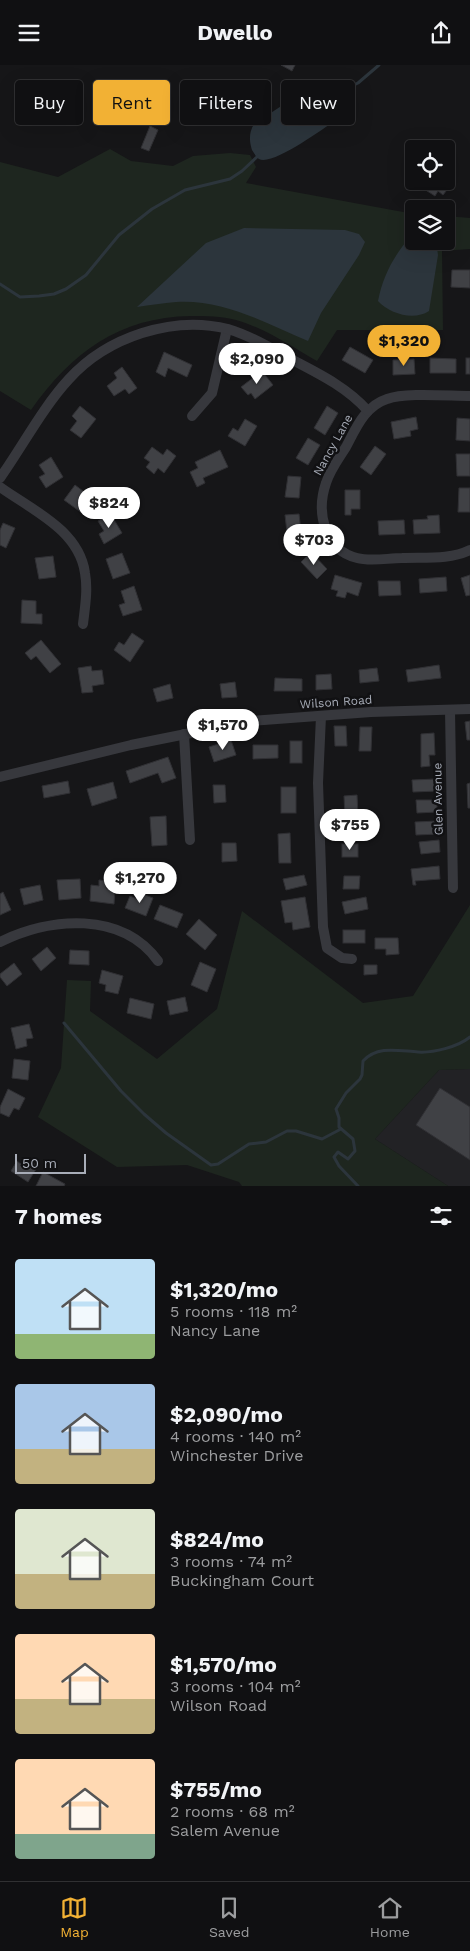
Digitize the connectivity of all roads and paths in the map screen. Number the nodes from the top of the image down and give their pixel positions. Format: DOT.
graph roads {
  1 [pos="227,329"];
  2 [pos="470,396"];
  3 [pos="368,411"];
  4 [pos="192,416"];
  5 [pos="0,479"];
  6 [pos="0,487"];
  7 [pos="470,550"];
  8 [pos="83,624"];
  9 [pos="470,709"];
  10 [pos="450,710"];
  11 [pos="321,715"];
  12 [pos="184,734"];
  13 [pos="0,777"];
  14 [pos="190,840"];
  15 [pos="453,888"];
  16 [pos="0,942"];
  17 [pos="352,959"];
  18 [pos="158,961"];
  1 -- 3 [label="street"];
  1 -- 4 [label="street"];
  1 -- 5 [label="street"];
  2 -- 3 [label="street, Nancy Lane"];
  3 -- 7 [label="street, Nancy Lane"];
  6 -- 8 [label="street"];
  9 -- 10 [label="street, Wilson Road"];
  10 -- 11 [label="street, Wilson Road"];
  10 -- 15 [label="street, Glen Avenue"];
  11 -- 12 [label="street, Wilson Road"];
  11 -- 17 [label="street"];
  12 -- 13 [label="street, Wilson Road"];
  12 -- 14 [label="street"];
  16 -- 18 [label="street"];
}
